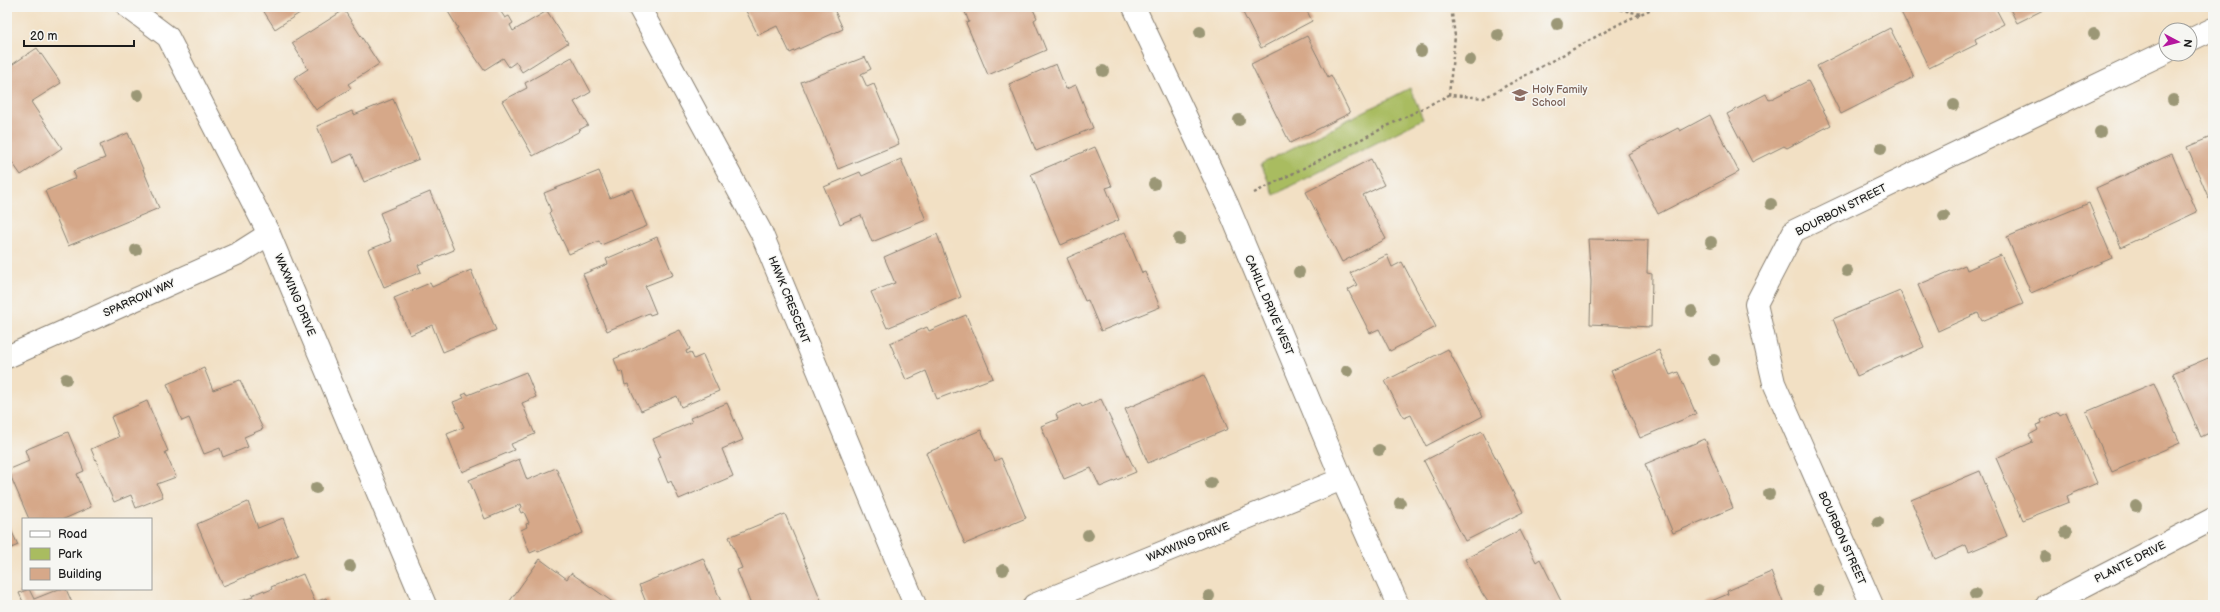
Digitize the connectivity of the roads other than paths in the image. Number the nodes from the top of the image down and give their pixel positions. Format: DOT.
graph roads {
  1 [pos="128,7"];
  2 [pos="639,7"];
  3 [pos="1134,7"];
  4 [pos="2213,29"];
  5 [pos="2198,36"];
  6 [pos="2158,56"];
  7 [pos="269,234"];
  8 [pos="7,357"];
  9 [pos="1342,479"];
  10 [pos="2213,519"];
  11 [pos="425,605"];
  12 [pos="915,605"];
  13 [pos="1034,605"];
  14 [pos="1398,605"];
  15 [pos="1872,605"];
  16 [pos="2047,605"];
  1 -- 7 [label="street, WAXWING DRIVE"];
  2 -- 12 [label="street, HAWK CRESCENT"];
  3 -- 9 [label="street, CAHILL DRIVE WEST"];
  4 -- 5 [label="street"];
  6 -- 15 [label="street, BOURBON STREET"];
  7 -- 8 [label="street, SPARROW WAY"];
  7 -- 11 [label="street, WAXWING DRIVE"];
  9 -- 13 [label="street, WAXWING DRIVE"];
  9 -- 14 [label="street, CAHILL DRIVE WEST"];
  10 -- 16 [label="street, PLANTE DRIVE"];
}
